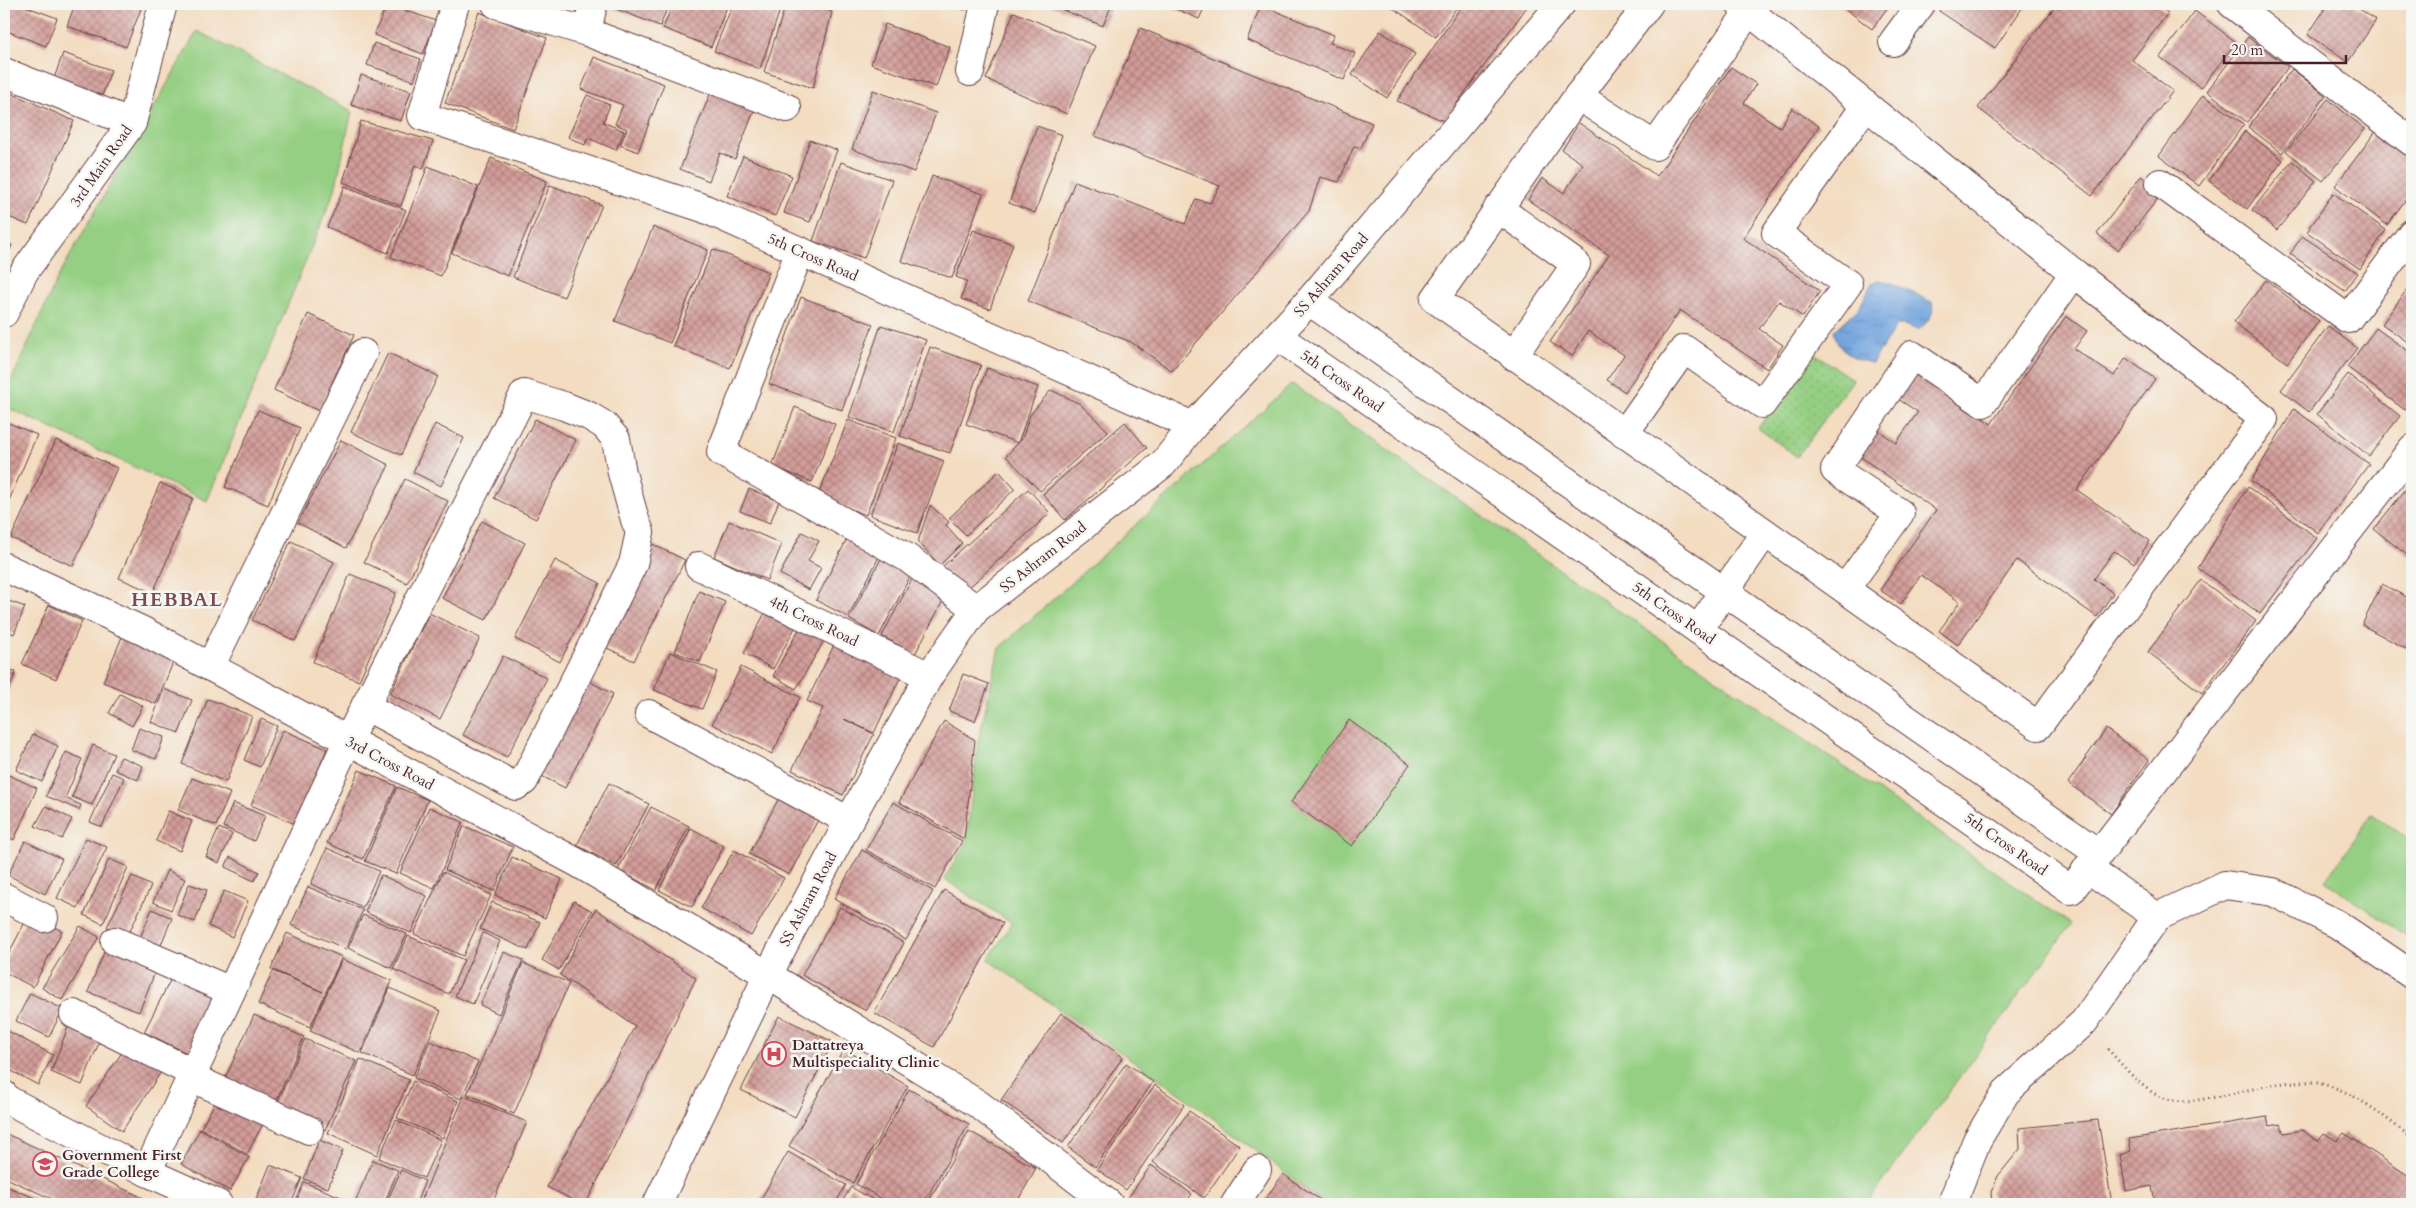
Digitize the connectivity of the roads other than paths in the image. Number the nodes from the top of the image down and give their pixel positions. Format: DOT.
graph roads {
  1 [pos="164,4"];
  2 [pos="454,4"];
  3 [pos="496,4"];
  4 [pos="594,4"];
  5 [pos="984,4"];
  6 [pos="1561,4"];
  7 [pos="1649,4"];
  8 [pos="1921,4"];
  9 [pos="2232,4"];
  10 [pos="1745,7"];
  11 [pos="587,32"];
  12 [pos="1893,42"];
  13 [pos="4,72"];
  14 [pos="970,72"];
  15 [pos="1578,96"];
  16 [pos="1866,105"];
  17 [pos="787,108"];
  18 [pos="132,123"];
  19 [pos="2412,142"];
  20 [pos="2160,183"];
  21 [pos="1498,208"];
  22 [pos="2412,232"];
  23 [pos="800,251"];
  24 [pos="2074,273"];
  25 [pos="1309,301"];
  26 [pos="4,313"];
  27 [pos="1277,336"];
  28 [pos="363,353"];
  29 [pos="1513,356"];
  30 [pos="1193,426"];
  31 [pos="1624,434"];
  32 [pos="2412,450"];
  33 [pos="1764,534"];
  34 [pos="699,566"];
  35 [pos="4,567"];
  36 [pos="1845,589"];
  37 [pos="1723,591"];
  38 [pos="976,609"];
  39 [pos="1698,630"];
  40 [pos="210,666"];
  41 [pos="929,676"];
  42 [pos="365,706"];
  43 [pos="649,714"];
  44 [pos="348,740"];
  45 [pos="849,821"];
  46 [pos="2085,870"];
  47 [pos="4,897"];
  48 [pos="2157,916"];
  49 [pos="44,918"];
  50 [pos="115,941"];
  51 [pos="768,974"];
  52 [pos="2412,975"];
  53 [pos="231,991"];
  54 [pos="74,1014"];
  55 [pos="192,1075"];
  56 [pos="4,1095"];
  57 [pos="309,1130"];
  58 [pos="1257,1170"];
  59 [pos="147,1172"];
  60 [pos="208,1202"];
  61 [pos="658,1204"];
  62 [pos="1109,1204"];
  63 [pos="1235,1204"];
  64 [pos="1954,1204"];
  1 -- 18 [label="street, 3rd Main Road"];
  2 -- 23 [label="street, 5th Cross Road"];
  3 -- 11 [label="street"];
  4 -- 11 [label="street"];
  5 -- 14 [label="street"];
  6 -- 25 [label="street, SS Ashram Road"];
  7 -- 15 [label="street"];
  8 -- 12 [label="street"];
  9 -- 19 [label="street"];
  10 -- 15 [label="street"];
  10 -- 16 [label="street"];
  11 -- 17 [label="street"];
  13 -- 18 [label="street"];
  15 -- 21 [label="street"];
  16 -- 24 [label="street"];
  16 -- 31 [label="street"];
  18 -- 26 [label="street, 3rd Main Road"];
  20 -- 22 [label="street"];
  21 -- 29 [label="street"];
  21 -- 29 [label="street"];
  23 -- 30 [label="street, 5th Cross Road"];
  23 -- 38 [label="street"];
  24 -- 36 [label="street"];
  24 -- 36 [label="street"];
  25 -- 27 [label="street, SS Ashram Road"];
  25 -- 37 [label="street"];
  27 -- 30 [label="street, SS Ashram Road"];
  27 -- 39 [label="street, 5th Cross Road"];
  28 -- 40 [label="street"];
  29 -- 31 [label="street"];
  30 -- 38 [label="street, SS Ashram Road"];
  31 -- 33 [label="street"];
  32 -- 46 [label="street"];
  33 -- 36 [label="street"];
  33 -- 37 [label="street"];
  34 -- 41 [label="street, 4th Cross Road"];
  35 -- 40 [label="street, 3rd Cross Road"];
  37 -- 39 [label="street"];
  37 -- 46 [label="street"];
  38 -- 41 [label="street, SS Ashram Road"];
  39 -- 46 [label="street, 5th Cross Road"];
  40 -- 44 [label="street, 3rd Cross Road"];
  41 -- 45 [label="street, SS Ashram Road"];
  42 -- 42 [label="street"];
  42 -- 44 [label="street"];
  43 -- 45 [label="street"];
  44 -- 51 [label="street, 3rd Cross Road"];
  44 -- 53 [label="street"];
  45 -- 51 [label="street, SS Ashram Road"];
  46 -- 48 [label="street"];
  47 -- 49 [label="street"];
  48 -- 52 [label="street"];
  48 -- 64 [label="street"];
  50 -- 53 [label="street"];
  51 -- 61 [label="street, SS Ashram Road"];
  51 -- 62 [label="street, 3rd Cross Road"];
  53 -- 55 [label="street"];
  54 -- 55 [label="street"];
  55 -- 57 [label="street"];
  55 -- 59 [label="street"];
  56 -- 59 [label="street"];
  58 -- 63 [label="street"];
  59 -- 60 [label="street"];
}
